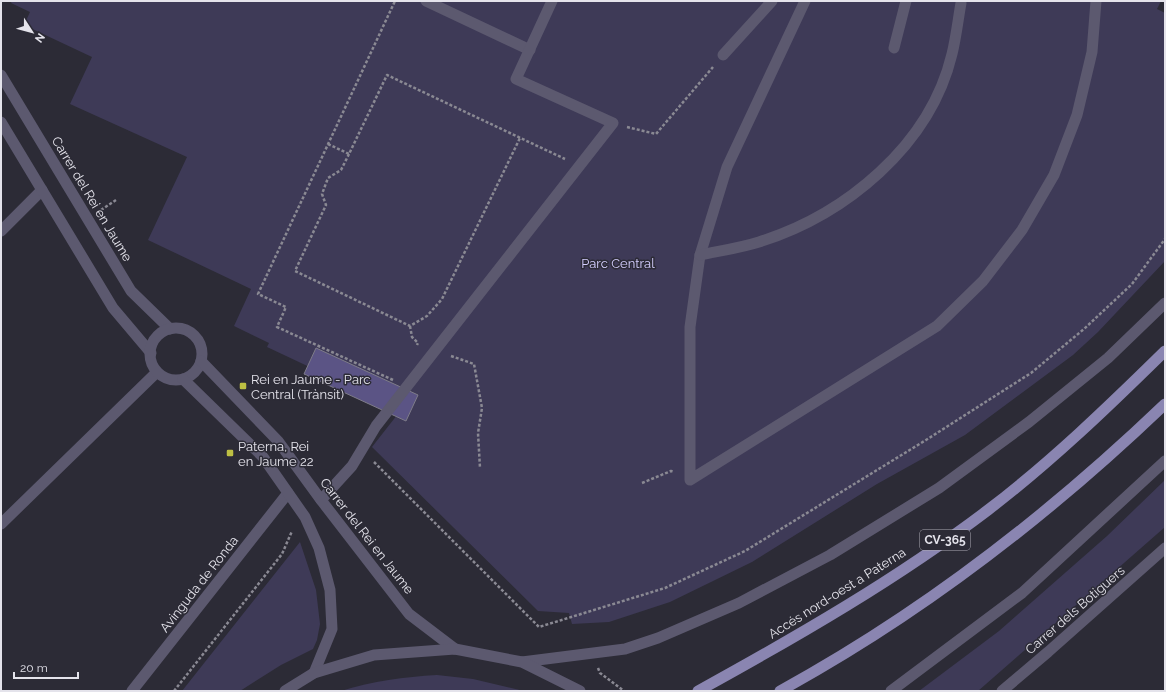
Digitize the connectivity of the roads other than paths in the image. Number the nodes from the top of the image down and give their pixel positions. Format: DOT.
graph roads {
  1 [pos="426,1"];
  2 [pos="552,1"];
  3 [pos="772,1"];
  4 [pos="805,1"];
  5 [pos="906,1"];
  6 [pos="1096,1"];
  7 [pos="961,3"];
  8 [pos="894,48"];
  9 [pos="530,50"];
  10 [pos="723,55"];
  11 [pos="1,75"];
  12 [pos="1,122"];
  13 [pos="42,190"];
  14 [pos="1,231"];
  15 [pos="700,255"];
  16 [pos="1165,303"];
  17 [pos="170,329"];
  18 [pos="1165,351"];
  19 [pos="151,353"];
  20 [pos="201,361"];
  21 [pos="157,372"];
  22 [pos="183,379"];
  23 [pos="1165,404"];
  24 [pos="1165,461"];
  25 [pos="288,493"];
  26 [pos="321,500"];
  27 [pos="1,524"];
  28 [pos="1165,548"];
  29 [pos="455,649"];
  30 [pos="522,662"];
  31 [pos="314,673"];
  32 [pos="132,691"];
  33 [pos="285,691"];
  34 [pos="580,691"];
  35 [pos="698,691"];
  36 [pos="780,691"];
  37 [pos="891,691"];
  38 [pos="1002,691"];
  1 -- 9 [label="street"];
  2 -- 9 [label="street"];
  3 -- 10 [label="street"];
  4 -- 15 [label="street"];
  5 -- 8 [label="street"];
  6 -- 15 [label="street"];
  7 -- 15 [label="street"];
  9 -- 26 [label="street"];
  11 -- 17 [label="street, Carrer del Rei en Jaume"];
  12 -- 13 [label="street"];
  13 -- 14 [label="street"];
  13 -- 19 [label="street"];
  16 -- 30 [label="street"];
  17 -- 19 [label="street"];
  17 -- 20 [label="street"];
  18 -- 35 [label="main road, Accés nord-oest a Paterna / CV-365"];
  19 -- 21 [label="street"];
  20 -- 22 [label="street"];
  20 -- 26 [label="street, Carrer del Rei en Jaume"];
  21 -- 22 [label="street"];
  21 -- 27 [label="street"];
  22 -- 25 [label="street"];
  23 -- 36 [label="main road, CV-365"];
  24 -- 37 [label="street"];
  25 -- 31 [label="street"];
  25 -- 32 [label="street, Avinguda de Ronda"];
  26 -- 29 [label="street, Carrer del Rei en Jaume"];
  28 -- 38 [label="street, Carrer dels Botiguers"];
  29 -- 30 [label="street"];
  29 -- 31 [label="street"];
  30 -- 34 [label="street"];
  31 -- 33 [label="street"];
}
